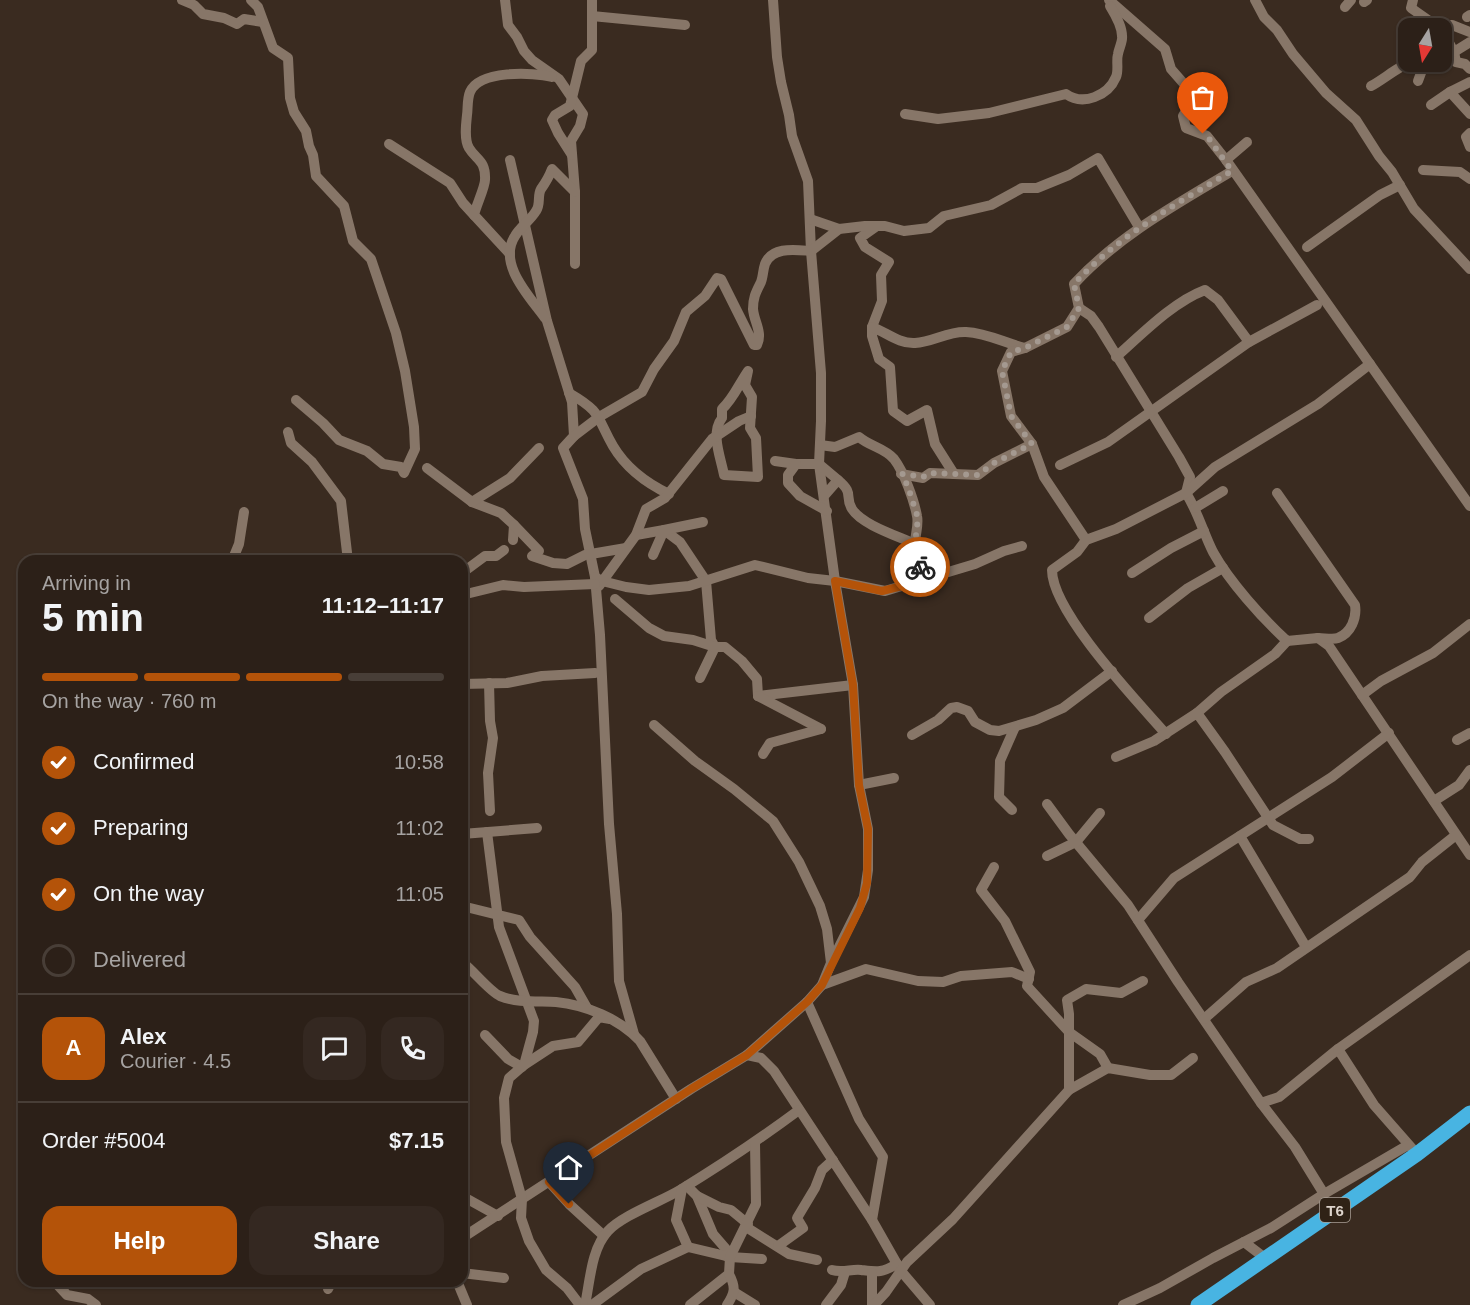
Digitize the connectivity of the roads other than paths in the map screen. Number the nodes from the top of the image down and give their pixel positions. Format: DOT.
graph roads {
  1 [pos="182,0"];
  2 [pos="505,0"];
  3 [pos="592,0"];
  4 [pos="773,0"];
  5 [pos="1108,0"];
  6 [pos="1255,0"];
  7 [pos="255,2"];
  8 [pos="1410,3"];
  9 [pos="592,16"];
  10 [pos="1428,18"];
  11 [pos="263,22"];
  12 [pos="685,25"];
  13 [pos="1452,25"];
  14 [pos="1470,32"];
  15 [pos="1470,42"];
  16 [pos="1452,48"];
  17 [pos="1454,52"];
  18 [pos="1398,69"];
  19 [pos="1470,69"];
  20 [pos="1421,72"];
  21 [pos="559,79"];
  22 [pos="1418,81"];
  23 [pos="1470,82"];
  24 [pos="1371,86"];
  25 [pos="1450,92"];
  26 [pos="572,100"];
  27 [pos="1431,105"];
  28 [pos="905,114"];
  29 [pos="1470,114"];
  30 [pos="1470,134"];
  31 [pos="1247,142"];
  32 [pos="389,144"];
  33 [pos="1470,147"];
  34 [pos="574,158"];
  35 [pos="510,160"];
  36 [pos="1226,160"];
  37 [pos="1423,170"];
  38 [pos="1232,171"];
  39 [pos="1470,179"];
  40 [pos="1400,186"];
  41 [pos="575,192"];
  42 [pos="474,215"];
  43 [pos="810,219"];
  44 [pos="525,225"];
  45 [pos="877,226"];
  46 [pos="1139,227"];
  47 [pos="839,229"];
  48 [pos="1307,247"];
  49 [pos="811,251"];
  50 [pos="510,254"];
  51 [pos="575,264"];
  52 [pos="1470,269"];
  53 [pos="1317,305"];
  54 [pos="1079,308"];
  55 [pos="547,321"];
  56 [pos="872,327"];
  57 [pos="1250,342"];
  58 [pos="1025,348"];
  59 [pos="1116,357"];
  60 [pos="1370,364"];
  61 [pos="569,393"];
  62 [pos="296,400"];
  63 [pos="1150,412"];
  64 [pos="751,416"];
  65 [pos="599,417"];
  66 [pos="288,432"];
  67 [pos="574,435"];
  68 [pos="716,436"];
  69 [pos="1032,444"];
  70 [pos="820,445"];
  71 [pos="539,448"];
  72 [pos="775,461"];
  73 [pos="796,464"];
  74 [pos="819,464"];
  75 [pos="1060,465"];
  76 [pos="427,468"];
  77 [pos="902,474"];
  78 [pos="954,474"];
  79 [pos="838,480"];
  80 [pos="1223,490"];
  81 [pos="1186,493"];
  82 [pos="1277,493"];
  83 [pos="669,494"];
  84 [pos="824,495"];
  85 [pos="472,502"];
  86 [pos="1470,506"];
  87 [pos="1195,508"];
  88 [pos="827,511"];
  89 [pos="244,512"];
  90 [pos="703,522"];
  91 [pos="514,525"];
  92 [pos="664,530"];
  93 [pos="1204,531"];
  94 [pos="636,535"];
  95 [pos="513,540"];
  96 [pos="1086,540"];
  97 [pos="915,544"];
  98 [pos="1022,546"];
  99 [pos="626,548"];
  100 [pos="504,550"];
  101 [pos="591,554"];
  102 [pos="234,555"];
  103 [pos="347,555"];
  104 [pos="652,555"];
  105 [pos="1223,568"];
  106 [pos="468,569"];
  107 [pos="1132,573"];
  108 [pos="706,581"];
  109 [pos="835,581"];
  110 [pos="918,582"];
  111 [pos="597,583"];
  112 [pos="626,587"];
  113 [pos="468,594"];
  114 [pos="615,599"];
  115 [pos="599,618"];
  116 [pos="1149,618"];
  117 [pos="1470,624"];
  118 [pos="1318,638"];
  119 [pos="1287,641"];
  120 [pos="716,647"];
  121 [pos="1112,671"];
  122 [pos="595,673"];
  123 [pos="699,678"];
  124 [pos="489,683"];
  125 [pos="468,684"];
  126 [pos="853,685"];
  127 [pos="1362,695"];
  128 [pos="758,696"];
  129 [pos="1197,712"];
  130 [pos="654,725"];
  131 [pos="1015,727"];
  132 [pos="999,731"];
  133 [pos="1389,733"];
  134 [pos="1470,733"];
  135 [pos="1166,734"];
  136 [pos="912,735"];
  137 [pos="1457,740"];
  138 [pos="1008,743"];
  139 [pos="763,754"];
  140 [pos="1116,757"];
  141 [pos="1470,770"];
  142 [pos="894,778"];
  143 [pos="859,785"];
  144 [pos="1434,801"];
  145 [pos="1047,804"];
  146 [pos="1012,810"];
  147 [pos="490,811"];
  148 [pos="1100,813"];
  149 [pos="1269,817"];
  150 [pos="537,828"];
  151 [pos="487,832"];
  152 [pos="468,834"];
  153 [pos="1456,835"];
  154 [pos="1239,836"];
  155 [pos="1309,839"];
  156 [pos="1076,842"];
  157 [pos="1470,855"];
  158 [pos="1047,856"];
  159 [pos="994,867"];
  160 [pos="468,908"];
  161 [pos="497,916"];
  162 [pos="1138,920"];
  163 [pos="1306,947"];
  164 [pos="1470,956"];
  165 [pos="831,963"];
  166 [pos="468,968"];
  167 [pos="1029,979"];
  168 [pos="1143,981"];
  169 [pos="822,985"];
  170 [pos="525,1001"];
  171 [pos="807,1002"];
  172 [pos="588,1008"];
  173 [pos="610,1019"];
  174 [pos="1204,1019"];
  175 [pos="1069,1032"];
  176 [pos="634,1034"];
  177 [pos="485,1035"];
  178 [pos="1338,1049"];
  179 [pos="747,1055"];
  180 [pos="1194,1058"];
  181 [pos="523,1066"];
  182 [pos="1108,1068"];
  183 [pos="1069,1090"];
  184 [pos="676,1099"];
  185 [pos="1261,1103"];
  186 [pos="799,1110"];
  187 [pos="1470,1113"];
  188 [pos="755,1143"];
  189 [pos="1412,1149"];
  190 [pos="832,1160"];
  191 [pos="549,1182"];
  192 [pos="684,1187"];
  193 [pos="1324,1194"];
  194 [pos="697,1196"];
  195 [pos="468,1199"];
  196 [pos="522,1199"];
  197 [pos="498,1216"];
  198 [pos="872,1220"];
  199 [pos="747,1225"];
  200 [pos="468,1234"];
  201 [pos="604,1236"];
  202 [pos="1244,1242"];
  203 [pos="688,1246"];
  204 [pos="778,1246"];
  205 [pos="728,1257"];
  206 [pos="1265,1258"];
  207 [pos="762,1259"];
  208 [pos="817,1260"];
  209 [pos="899,1267"];
  210 [pos="832,1270"];
  211 [pos="845,1272"];
  212 [pos="872,1273"];
  213 [pos="729,1274"];
  214 [pos="468,1275"];
  215 [pos="504,1278"];
  216 [pos="60,1287"];
  217 [pos="460,1287"];
  218 [pos="734,1292"];
  219 [pos="96,1305"];
  220 [pos="467,1305"];
  221 [pos="580,1305"];
  222 [pos="585,1305"];
  223 [pos="592,1305"];
  224 [pos="690,1305"];
  225 [pos="727,1305"];
  226 [pos="755,1305"];
  227 [pos="826,1305"];
  228 [pos="873,1305"];
  229 [pos="930,1305"];
  230 [pos="1124,1305"];
  231 [pos="1198,1305"];
  1 -- 11 [label="street"];
  2 -- 21 [label="street"];
  3 -- 9 [label="street"];
  4 -- 43 [label="street"];
  5 -- 28 [label="street"];
  5 -- 36 [label="street"];
  6 -- 40 [label="street"];
  7 -- 11 [label="street"];
  8 -- 10 [label="street"];
  9 -- 12 [label="street"];
  9 -- 26 [label="street"];
  11 -- 62 [label="street"];
  13 -- 14 [label="street"];
  15 -- 17 [label="street"];
  16 -- 17 [label="street"];
  17 -- 19 [label="street"];
  18 -- 24 [label="street"];
  20 -- 22 [label="street"];
  21 -- 26 [label="street"];
  21 -- 42 [label="street"];
  23 -- 25 [label="street"];
  25 -- 27 [label="street"];
  25 -- 29 [label="street"];
  26 -- 34 [label="street"];
  26 -- 34 [label="street"];
  30 -- 33 [label="street"];
  31 -- 36 [label="street"];
  32 -- 42 [label="street"];
  34 -- 41 [label="street"];
  35 -- 44 [label="street"];
  36 -- 38 [label="street"];
  37 -- 39 [label="street"];
  38 -- 46 [label="street"];
  38 -- 60 [label="street"];
  40 -- 48 [label="street"];
  40 -- 52 [label="street"];
  41 -- 44 [label="street"];
  41 -- 51 [label="street"];
  42 -- 50 [label="street"];
  43 -- 47 [label="street"];
  43 -- 49 [label="street"];
  44 -- 50 [label="street"];
  44 -- 55 [label="street"];
  45 -- 46 [label="street"];
  45 -- 47 [label="street"];
  45 -- 56 [label="street"];
  46 -- 54 [label="street"];
  47 -- 49 [label="street"];
  49 -- 65 [label="street"];
  49 -- 70 [label="street"];
  50 -- 55 [label="street"];
  53 -- 57 [label="street"];
  54 -- 58 [label="street"];
  54 -- 59 [label="street"];
  55 -- 61 [label="street"];
  56 -- 58 [label="street"];
  56 -- 78 [label="street"];
  57 -- 59 [label="street"];
  57 -- 63 [label="street"];
  58 -- 69 [label="street"];
  59 -- 63 [label="street"];
  60 -- 81 [label="street"];
  60 -- 86 [label="street"];
  61 -- 65 [label="street"];
  61 -- 67 [label="street"];
  63 -- 75 [label="street"];
  63 -- 81 [label="street"];
  64 -- 68 [label="street"];
  64 -- 68 [label="street"];
  64 -- 68 [label="street"];
  65 -- 67 [label="street"];
  65 -- 83 [label="street"];
  66 -- 103 [label="street"];
  67 -- 101 [label="street"];
  68 -- 83 [label="street"];
  69 -- 78 [label="street"];
  69 -- 96 [label="street"];
  70 -- 74 [label="street"];
  70 -- 77 [label="street"];
  71 -- 85 [label="street"];
  72 -- 73 [label="street"];
  73 -- 74 [label="street"];
  73 -- 88 [label="street"];
  74 -- 79 [label="street"];
  74 -- 84 [label="street"];
  76 -- 85 [label="street"];
  77 -- 78 [label="street"];
  77 -- 97 [label="street"];
  79 -- 84 [label="street"];
  79 -- 97 [label="street"];
  80 -- 87 [label="street"];
  81 -- 87 [label="street"];
  81 -- 96 [label="street"];
  82 -- 118 [label="street"];
  83 -- 94 [label="street"];
  84 -- 88 [label="street"];
  85 -- 91 [label="street"];
  87 -- 93 [label="street"];
  88 -- 109 [label="street"];
  89 -- 102 [label="street"];
  90 -- 92 [label="street"];
  91 -- 95 [label="street"];
  91 -- 101 [label="street"];
  92 -- 94 [label="street"];
  92 -- 104 [label="street"];
  92 -- 108 [label="street"];
  93 -- 105 [label="street"];
  93 -- 107 [label="street"];
  94 -- 99 [label="street"];
  96 -- 121 [label="street"];
  97 -- 110 [label="street"];
  98 -- 110 [label="street"];
  99 -- 101 [label="street"];
  99 -- 111 [label="street"];
  100 -- 106 [label="street"];
  101 -- 111 [label="street"];
  105 -- 116 [label="street"];
  105 -- 119 [label="street"];
  108 -- 109 [label="street"];
  108 -- 112 [label="street"];
  108 -- 120 [label="street"];
  109 -- 110 [label="street"];
  109 -- 126 [label="street"];
  111 -- 112 [label="street"];
  111 -- 113 [label="street"];
  111 -- 115 [label="street"];
  112 -- 114 [label="street"];
  114 -- 115 [label="street"];
  114 -- 120 [label="street"];
  115 -- 176 [label="street"];
  117 -- 127 [label="street"];
  118 -- 119 [label="street"];
  118 -- 127 [label="street"];
  119 -- 129 [label="street"];
  120 -- 123 [label="street"];
  120 -- 128 [label="street"];
  121 -- 131 [label="street"];
  121 -- 135 [label="street"];
  122 -- 124 [label="street"];
  124 -- 125 [label="street"];
  124 -- 147 [label="street"];
  126 -- 128 [label="street"];
  126 -- 143 [label="street"];
  127 -- 133 [label="street"];
  128 -- 139 [label="street"];
  129 -- 135 [label="street"];
  129 -- 149 [label="street"];
  130 -- 165 [label="street"];
  131 -- 132 [label="street"];
  131 -- 138 [label="street"];
  132 -- 136 [label="street"];
  132 -- 138 [label="street"];
  133 -- 144 [label="street"];
  133 -- 149 [label="street"];
  134 -- 137 [label="street"];
  135 -- 140 [label="street"];
  138 -- 146 [label="street"];
  141 -- 144 [label="street"];
  142 -- 143 [label="street"];
  143 -- 165 [label="street"];
  144 -- 153 [label="street"];
  145 -- 156 [label="street"];
  148 -- 156 [label="street"];
  149 -- 154 [label="street"];
  149 -- 155 [label="street"];
  150 -- 151 [label="street"];
  151 -- 152 [label="street"];
  151 -- 161 [label="street"];
  153 -- 157 [label="street"];
  153 -- 163 [label="street"];
  154 -- 162 [label="street"];
  154 -- 163 [label="street"];
  156 -- 158 [label="street"];
  156 -- 162 [label="street"];
  159 -- 167 [label="street"];
  160 -- 161 [label="street"];
  161 -- 170 [label="street"];
  161 -- 172 [label="street"];
  162 -- 174 [label="street"];
  163 -- 174 [label="street"];
  164 -- 178 [label="street"];
  165 -- 169 [label="street"];
  166 -- 170 [label="street"];
  167 -- 169 [label="street"];
  167 -- 175 [label="street"];
  168 -- 175 [label="street"];
  169 -- 171 [label="street"];
  170 -- 172 [label="street"];
  170 -- 181 [label="street"];
  171 -- 179 [label="street"];
  171 -- 198 [label="street"];
  172 -- 173 [label="street"];
  173 -- 176 [label="street"];
  173 -- 181 [label="street"];
  174 -- 185 [label="street"];
  175 -- 182 [label="street"];
  175 -- 183 [label="street"];
  176 -- 184 [label="street"];
  177 -- 181 [label="street"];
  178 -- 185 [label="street"];
  178 -- 189 [label="street"];
  179 -- 184 [label="street"];
  179 -- 186 [label="street"];
  180 -- 182 [label="street"];
  181 -- 196 [label="street"];
  182 -- 183 [label="street"];
  183 -- 209 [label="street"];
  184 -- 191 [label="street"];
  185 -- 193 [label="street"];
  186 -- 188 [label="street"];
  186 -- 190 [label="street"];
  187 -- 189 [label="highway, T6"];
  188 -- 192 [label="street"];
  188 -- 199 [label="street"];
  189 -- 193 [label="street"];
  189 -- 206 [label="highway, T6"];
  190 -- 198 [label="street"];
  190 -- 204 [label="street"];
  191 -- 196 [label="street"];
  191 -- 201 [label="street"];
  192 -- 194 [label="street"];
  192 -- 201 [label="street"];
  192 -- 203 [label="street"];
  193 -- 202 [label="street"];
  194 -- 199 [label="street"];
  194 -- 205 [label="street"];
  195 -- 197 [label="street"];
  196 -- 197 [label="street"];
  196 -- 221 [label="street"];
  197 -- 200 [label="street"];
  198 -- 209 [label="street"];
  199 -- 204 [label="street"];
  199 -- 205 [label="street"];
  201 -- 222 [label="street"];
  202 -- 206 [label="street"];
  202 -- 230 [label="street"];
  203 -- 205 [label="street"];
  203 -- 223 [label="street"];
  204 -- 208 [label="street"];
  205 -- 207 [label="street"];
  205 -- 213 [label="street"];
  206 -- 231 [label="highway, T6"];
  209 -- 212 [label="street"];
  209 -- 228 [label="street"];
  209 -- 229 [label="street"];
  210 -- 211 [label="street"];
  211 -- 212 [label="street"];
  211 -- 227 [label="street"];
  212 -- 228 [label="street"];
  213 -- 218 [label="street"];
  213 -- 224 [label="street"];
  214 -- 215 [label="street"];
  216 -- 219 [label="street"];
  217 -- 220 [label="street"];
  218 -- 225 [label="street"];
  218 -- 226 [label="street"];
}
